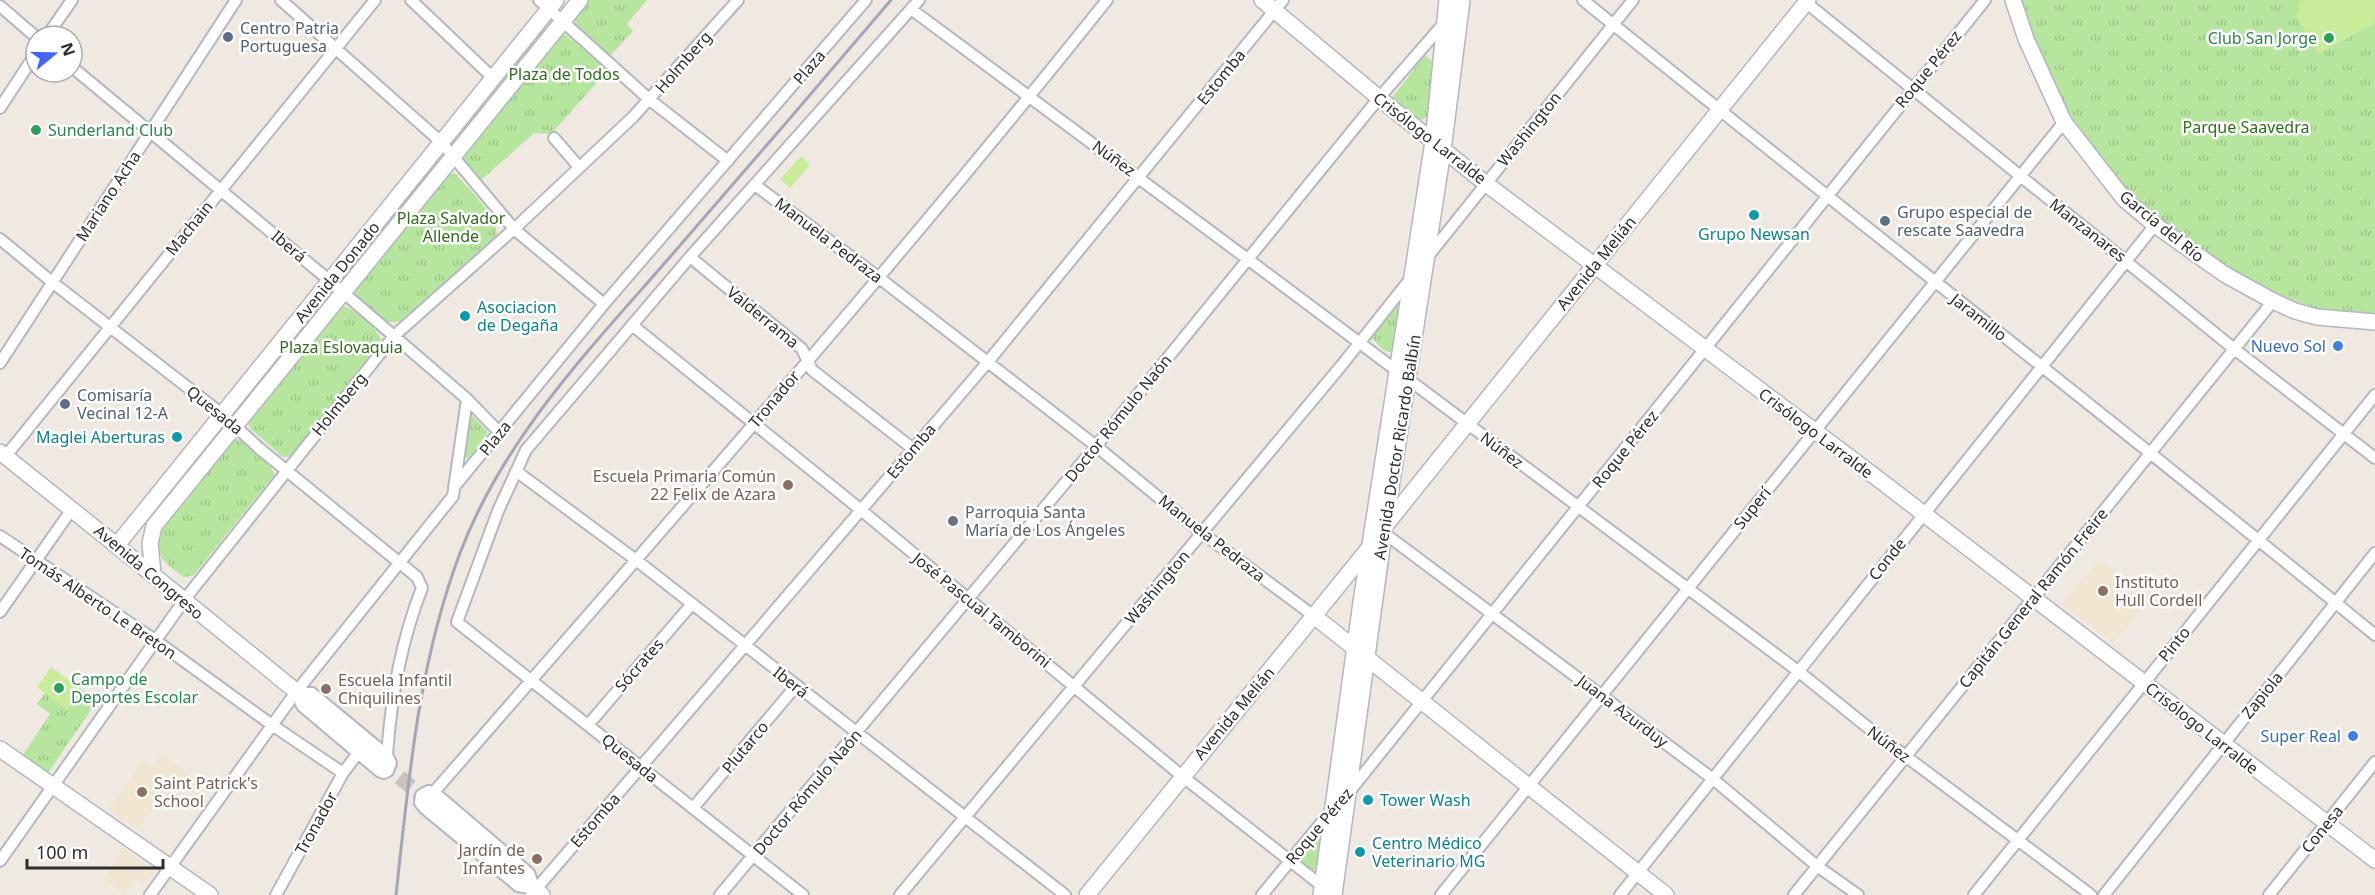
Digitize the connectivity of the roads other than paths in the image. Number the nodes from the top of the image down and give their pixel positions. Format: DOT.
graph roads {
  1 [pos="72,0"];
  2 [pos="236,0"];
  3 [pos="281,0"];
  4 [pos="375,0"];
  5 [pos="411,0"];
  6 [pos="580,0"];
  7 [pos="738,0"];
  8 [pos="866,0"];
  9 [pos="1107,0"];
  10 [pos="1262,0"];
  11 [pos="1447,0"];
  12 [pos="1462,0"];
  13 [pos="1582,0"];
  14 [pos="1633,0"];
  15 [pos="1985,0"];
  16 [pos="2013,0"];
  17 [pos="1805,1"];
  18 [pos="548,3"];
  19 [pos="915,4"];
  20 [pos="1279,5"];
  21 [pos="0,6"];
  22 [pos="561,21"];
  23 [pos="1445,22"];
  24 [pos="55,24"];
  25 [pos="1613,24"];
  26 [pos="24,27"];
  27 [pos="333,48"];
  28 [pos="24,71"];
  29 [pos="84,77"];
  30 [pos="492,77"];
  31 [pos="1912,88"];
  32 [pos="1030,96"];
  33 [pos="1379,98"];
  34 [pos="650,100"];
  35 [pos="0,108"];
  36 [pos="1719,111"];
  37 [pos="2064,122"];
  38 [pos="150,132"];
  39 [pos="554,138"];
  40 [pos="441,142"];
  41 [pos="1438,146"];
  42 [pos="452,156"];
  43 [pos="728,161"];
  44 [pos="579,167"];
  45 [pos="1139,177"];
  46 [pos="2020,177"];
  47 [pos="1485,183"];
  48 [pos="755,185"];
  49 [pos="220,189"];
  50 [pos="1827,196"];
  51 [pos="2155,225"];
  52 [pos="514,229"];
  53 [pos="0,239"];
  54 [pos="690,257"];
  55 [pos="1426,258"];
  56 [pos="1247,260"];
  57 [pos="2128,261"];
  58 [pos="1595,264"];
  59 [pos="878,277"];
  60 [pos="1412,277"];
  61 [pos="330,281"];
  62 [pos="52,282"];
  63 [pos="1934,282"];
  64 [pos="342,291"];
  65 [pos="2272,301"];
  66 [pos="604,304"];
  67 [pos="2375,322"];
  68 [pos="632,325"];
  69 [pos="110,328"];
  70 [pos="394,336"];
  71 [pos="1360,343"];
  72 [pos="2233,348"];
  73 [pos="1705,350"];
  74 [pos="807,360"];
  75 [pos="0,363"];
  76 [pos="987,363"];
  77 [pos="2042,367"];
  78 [pos="1403,375"];
  79 [pos="2375,394"];
  80 [pos="467,399"];
  81 [pos="222,414"];
  82 [pos="753,424"];
  83 [pos="1467,424"];
  84 [pos="235,426"];
  85 [pos="1814,431"];
  86 [pos="499,432"];
  87 [pos="2343,434"];
  88 [pos="1096,446"];
  89 [pos="912,448"];
  90 [pos="2149,453"];
  91 [pos="3,454"];
  92 [pos="2375,458"];
  93 [pos="287,470"];
  94 [pos="516,471"];
  95 [pos="454,487"];
  96 [pos="1578,508"];
  97 [pos="72,509"];
  98 [pos="861,510"];
  99 [pos="1923,515"];
  100 [pos="1384,530"];
  101 [pos="1202,533"];
  102 [pos="0,536"];
  103 [pos="2259,539"];
  104 [pos="117,545"];
  105 [pos="1369,548"];
  106 [pos="2375,553"];
  107 [pos="636,560"];
  108 [pos="35,561"];
  109 [pos="399,562"];
  110 [pos="153,573"];
  111 [pos="1688,588"];
  112 [pos="2032,598"];
  113 [pos="185,599"];
  114 [pos="968,599"];
  115 [pos="2336,603"];
  116 [pos="691,604"];
  117 [pos="0,612"];
  118 [pos="1491,612"];
  119 [pos="1314,616"];
  120 [pos="457,622"];
  121 [pos="2375,635"];
  122 [pos="155,640"];
  123 [pos="744,645"];
  124 [pos="1361,652"];
  125 [pos="1798,671"];
  126 [pos="531,680"];
  127 [pos="2143,682"];
  128 [pos="796,686"];
  129 [pos="1075,686"];
  130 [pos="296,692"];
  131 [pos="1602,695"];
  132 [pos="1421,701"];
  133 [pos="272,725"];
  134 [pos="588,725"];
  135 [pos="856,733"];
  136 [pos="2223,743"];
  137 [pos="0,749"];
  138 [pos="358,753"];
  139 [pos="1906,756"];
  140 [pos="385,759"];
  141 [pos="2375,762"];
  142 [pos="641,767"];
  143 [pos="343,773"];
  144 [pos="1182,776"];
  145 [pos="1713,779"];
  146 [pos="52,785"];
  147 [pos="1528,786"];
  148 [pos="1349,792"];
  149 [pos="432,798"];
  150 [pos="693,808"];
  151 [pos="1333,808"];
  152 [pos="965,818"];
  153 [pos="2327,823"];
  154 [pos="2017,840"];
  155 [pos="754,856"];
  156 [pos="2375,860"];
  157 [pos="0,861"];
  158 [pos="1290,861"];
  159 [pos="1817,866"];
  160 [pos="170,867"];
  161 [pos="1638,873"];
  162 [pos="536,893"];
  163 [pos="1328,893"];
  164 [pos="150,895"];
  165 [pos="210,895"];
  166 [pos="276,895"];
  167 [pos="720,895"];
  168 [pos="803,895"];
  169 [pos="900,895"];
  170 [pos="1065,895"];
  171 [pos="1087,895"];
  172 [pos="1262,895"];
  173 [pos="1441,895"];
  174 [pos="1620,895"];
  175 [pos="1666,895"];
  176 [pos="1794,895"];
  177 [pos="1858,895"];
  178 [pos="1974,895"];
  179 [pos="2091,895"];
  180 [pos="2104,895"];
  181 [pos="2269,895"];
  1 -- 24 [label="street"];
  2 -- 38 [label="street, Mariano Acha"];
  3 -- 27 [label="street"];
  4 -- 27 [label="street, Machain"];
  5 -- 30 [label="street"];
  6 -- 22 [label="main road"];
  7 -- 34 [label="street, Holmberg"];
  8 -- 43 [label="street, Plaza"];
  9 -- 32 [label="street, Tronador"];
  10 -- 20 [label="main road, Crisólogo Larralde"];
  11 -- 23 [label="main road, Avenida Doctor Ricardo Balbín"];
  12 -- 41 [label="main road, Avenida Doctor Ricardo Balbín"];
  13 -- 25 [label="street, Jaramillo"];
  14 -- 25 [label="street, Washington"];
  15 -- 31 [label="street, Roque Pérez"];
  16 -- 37 [label="main road, García del Río"];
  17 -- 31 [label="street, Manzanares"];
  17 -- 36 [label="main road, Avenida Melián"];
  18 -- 22 [label="street"];
  18 -- 30 [label="main road, Avenida Donado"];
  19 -- 32 [label="street, Núñez"];
  19 -- 48 [label="street, Plaza"];
  20 -- 33 [label="main road, Crisólogo Larralde"];
  20 -- 45 [label="street, Estomba"];
  21 -- 26 [label="street"];
  22 -- 34 [label="street"];
  22 -- 42 [label="main road"];
  23 -- 33 [label="street, Doctor Rómulo Naón"];
  23 -- 41 [label="main road, Avenida Doctor Ricardo Balbín"];
  25 -- 36 [label="street, Jaramillo"];
  25 -- 47 [label="street, Washington"];
  27 -- 40 [label="street"];
  27 -- 49 [label="street, Machain"];
  28 -- 35 [label="street"];
  29 -- 38 [label="street, Iberá"];
  30 -- 40 [label="main road, Avenida Donado"];
  31 -- 46 [label="street, Manzanares"];
  31 -- 50 [label="street, Roque Pérez"];
  32 -- 45 [label="street, Núñez"];
  32 -- 59 [label="street, Tronador"];
  33 -- 41 [label="main road, Crisólogo Larralde"];
  33 -- 56 [label="street, Doctor Rómulo Naón"];
  34 -- 43 [label="street"];
  34 -- 44 [label="street, Holmberg"];
  36 -- 50 [label="street, Jaramillo"];
  36 -- 58 [label="main road, Avenida Melián"];
  37 -- 46 [label="street, Superí"];
  37 -- 51 [label="main road, García del Río"];
  38 -- 49 [label="street, Iberá"];
  38 -- 62 [label="street, Mariano Acha"];
  39 -- 44 [label="street"];
  40 -- 42 [label="street"];
  40 -- 61 [label="main road, Avenida Donado"];
  41 -- 47 [label="main road, Crisólogo Larralde"];
  41 -- 55 [label="main road, Avenida Doctor Ricardo Balbín"];
  41 -- 60 [label="main road, Avenida Doctor Ricardo Balbín"];
  42 -- 52 [label="street"];
  42 -- 64 [label="main road"];
  43 -- 66 [label="street, Plaza"];
  44 -- 52 [label="street, Holmberg"];
  45 -- 56 [label="street, Núñez"];
  45 -- 76 [label="street, Estomba"];
  46 -- 57 [label="street, Manzanares"];
  46 -- 63 [label="street, Superí"];
  47 -- 55 [label="street, Washington"];
  47 -- 58 [label="main road, Crisólogo Larralde"];
  48 -- 54 [label="street, Plaza"];
  48 -- 59 [label="street, Manuela Pedraza"];
  49 -- 61 [label="street, Iberá"];
  49 -- 69 [label="street, Machain"];
  50 -- 63 [label="street, Jaramillo"];
  50 -- 73 [label="street, Roque Pérez"];
  51 -- 57 [label="street, Conde"];
  51 -- 65 [label="main road, García del Río"];
  52 -- 66 [label="street"];
  52 -- 70 [label="street, Holmberg"];
  53 -- 62 [label="street, Quesada"];
  54 -- 68 [label="street, Plaza"];
  54 -- 74 [label="street, Valderrama"];
  55 -- 78 [label="main road, Avenida Doctor Ricardo Balbín"];
  56 -- 71 [label="street, Núñez"];
  56 -- 88 [label="street, Doctor Rómulo Naón"];
  57 -- 72 [label="street, Manzanares"];
  57 -- 77 [label="street, Conde"];
  58 -- 73 [label="main road, Crisólogo Larralde"];
  58 -- 83 [label="main road, Avenida Melián"];
  59 -- 74 [label="street, Tronador"];
  59 -- 76 [label="street, Manuela Pedraza"];
  60 -- 71 [label="street, Washington"];
  60 -- 78 [label="main road, Avenida Doctor Ricardo Balbín"];
  61 -- 64 [label="street, Iberá"];
  61 -- 81 [label="main road, Avenida Donado"];
  62 -- 69 [label="street, Quesada"];
  62 -- 75 [label="street, Mariano Acha"];
  63 -- 77 [label="street, Jaramillo"];
  63 -- 85 [label="street, Superí"];
  64 -- 70 [label="street, Iberá"];
  64 -- 84 [label="main road"];
  65 -- 67 [label="main road, García del Río"];
  65 -- 72 [label="street, Capitán General Ramón Freire"];
  66 -- 86 [label="street, Plaza"];
  68 -- 82 [label="street, José Pascual Tamborini"];
  68 -- 94 [label="street, Plaza"];
  69 -- 81 [label="street, Quesada"];
  69 -- 91 [label="street, Machain"];
  70 -- 80 [label="street, Iberá"];
  70 -- 93 [label="street, Holmberg"];
  71 -- 78 [label="street, Núñez"];
  71 -- 101 [label="street, Washington"];
  72 -- 87 [label="street, Manzanares"];
  72 -- 90 [label="street, Capitán General Ramón Freire"];
  73 -- 85 [label="main road, Crisólogo Larralde"];
  73 -- 96 [label="street, Roque Pérez"];
  74 -- 82 [label="street, Tronador"];
  74 -- 89 [label="street, Valderrama"];
  76 -- 88 [label="street, Manuela Pedraza"];
  76 -- 89 [label="street, Estomba"];
  77 -- 90 [label="street, Jaramillo"];
  77 -- 99 [label="street, Conde"];
  78 -- 83 [label="street, Núñez"];
  78 -- 100 [label="main road, Avenida Doctor Ricardo Balbín"];
  78 -- 105 [label="main road, Avenida Doctor Ricardo Balbín"];
  79 -- 87 [label="street, Pinto"];
  80 -- 86 [label="street, Iberá"];
  80 -- 95 [label="street"];
  81 -- 84 [label="street, Quesada"];
  81 -- 104 [label="main road, Avenida Donado"];
  82 -- 98 [label="street, José Pascual Tamborini"];
  82 -- 107 [label="street, Tronador"];
  83 -- 96 [label="street, Núñez"];
  83 -- 100 [label="main road, Avenida Melián"];
  84 -- 93 [label="street, Quesada"];
  84 -- 110 [label="main road"];
  85 -- 99 [label="main road, Crisólogo Larralde"];
  85 -- 111 [label="street, Superí"];
  86 -- 95 [label="street, Plaza"];
  87 -- 92 [label="street, Manzanares"];
  87 -- 103 [label="street, Pinto"];
  88 -- 101 [label="street, Manuela Pedraza"];
  88 -- 114 [label="street, Doctor Rómulo Naón"];
  89 -- 98 [label="street, Estomba"];
  90 -- 103 [label="street, Jaramillo"];
  90 -- 112 [label="street, Capitán General Ramón Freire"];
  91 -- 97 [label="main road, Avenida Congreso"];
  93 -- 109 [label="street, Quesada"];
  93 -- 113 [label="street, Holmberg"];
  94 -- 107 [label="street, Iberá"];
  94 -- 120 [label="street, Plaza"];
  95 -- 109 [label="street, Plaza"];
  96 -- 111 [label="street, Núñez"];
  96 -- 118 [label="street, Roque Pérez"];
  97 -- 104 [label="main road, Avenida Congreso"];
  97 -- 108 [label="street"];
  98 -- 114 [label="street, José Pascual Tamborini"];
  98 -- 123 [label="street, Estomba"];
  99 -- 112 [label="main road, Crisólogo Larralde"];
  99 -- 125 [label="street, Conde"];
  100 -- 105 [label="main road, Avenida Melián"];
  100 -- 118 [label="street, Juana Azurduy"];
  100 -- 124 [label="main road, Avenida Doctor Ricardo Balbín"];
  101 -- 119 [label="street, Manuela Pedraza"];
  101 -- 129 [label="street, Washington"];
  102 -- 108 [label="street, Tomás Alberto Le Breton"];
  103 -- 115 [label="street, Jaramillo"];
  103 -- 127 [label="street, Pinto"];
  104 -- 110 [label="main road, Avenida Congreso"];
  105 -- 119 [label="main road, Avenida Melián"];
  105 -- 124 [label="main road, Avenida Doctor Ricardo Balbín"];
  106 -- 115 [label="street, Zapiola"];
  107 -- 116 [label="street, Iberá"];
  107 -- 126 [label="street, Tronador"];
  108 -- 117 [label="street"];
  108 -- 122 [label="street, Tomás Alberto Le Breton"];
  109 -- 130 [label="street, Plaza"];
  109 -- 140 [label="street, Quesada"];
  110 -- 113 [label="main road, Avenida Congreso"];
  111 -- 125 [label="street, Núñez"];
  111 -- 131 [label="street, Superí"];
  112 -- 127 [label="main road, Crisólogo Larralde"];
  112 -- 139 [label="street, Capitán General Ramón Freire"];
  113 -- 122 [label="street, Holmberg"];
  113 -- 130 [label="main road, Avenida Congreso"];
  114 -- 129 [label="street, José Pascual Tamborini"];
  114 -- 135 [label="street, Doctor Rómulo Naón"];
  115 -- 121 [label="street, Jaramillo"];
  115 -- 136 [label="street, Zapiola"];
  116 -- 123 [label="street, Iberá"];
  116 -- 134 [label="street, Sócrates"];
  118 -- 131 [label="street, Juana Azurduy"];
  118 -- 132 [label="street, Roque Pérez"];
  119 -- 124 [label="main road, Manuela Pedraza"];
  119 -- 144 [label="main road, Avenida Melián"];
  120 -- 126 [label="street, Quesada"];
  122 -- 133 [label="street, Tomás Alberto Le Breton"];
  122 -- 146 [label="street, Holmberg"];
  123 -- 128 [label="street, Iberá"];
  123 -- 142 [label="street, Estomba"];
  124 -- 132 [label="main road, Manuela Pedraza"];
  124 -- 148 [label="main road, Avenida Doctor Ricardo Balbín"];
  124 -- 151 [label="main road, Avenida Doctor Ricardo Balbín"];
  125 -- 139 [label="street, Núñez"];
  125 -- 145 [label="street, Conde"];
  126 -- 134 [label="street, Quesada"];
  126 -- 149 [label="street, Tronador"];
  127 -- 136 [label="main road, Crisólogo Larralde"];
  127 -- 154 [label="street, Pinto"];
  128 -- 135 [label="street, Iberá"];
  128 -- 150 [label="street, Plutarco"];
  129 -- 144 [label="street, José Pascual Tamborini"];
  129 -- 152 [label="street, Washington"];
  130 -- 133 [label="street, Plaza"];
  130 -- 138 [label="street, Avenida Congreso"];
  130 -- 140 [label="main road, Avenida Congreso"];
  131 -- 145 [label="street, Juana Azurduy"];
  131 -- 147 [label="street, Superí"];
  132 -- 147 [label="main road, Manuela Pedraza"];
  132 -- 148 [label="street, Roque Pérez"];
  133 -- 143 [label="street, Tomás Alberto Le Breton"];
  133 -- 160 [label="street, Plaza"];
  134 -- 142 [label="street, Quesada"];
  135 -- 152 [label="street, Iberá"];
  135 -- 155 [label="street, Doctor Rómulo Naón"];
  136 -- 153 [label="main road, Crisólogo Larralde"];
  136 -- 180 [label="street, Zapiola"];
  137 -- 146 [label="main road"];
  138 -- 140 [label="street, Avenida Congreso"];
  138 -- 143 [label="street, Tronador"];
  139 -- 154 [label="street, Núñez"];
  139 -- 159 [label="street, Capitán General Ramón Freire"];
  141 -- 153 [label="street, Conesa"];
  142 -- 150 [label="street, Quesada"];
  142 -- 162 [label="street, Estomba"];
  143 -- 166 [label="street, Tronador"];
  144 -- 158 [label="street, José Pascual Tamborini"];
  144 -- 171 [label="main road, Avenida Melián"];
  145 -- 159 [label="street, Juana Azurduy"];
  145 -- 161 [label="street, Conde"];
  146 -- 157 [label="street, Holmberg"];
  146 -- 160 [label="main road"];
  147 -- 161 [label="main road, Manuela Pedraza"];
  147 -- 173 [label="street, Superí"];
  148 -- 151 [label="street, Roque Pérez"];
  148 -- 163 [label="main road, Avenida Doctor Ricardo Balbín"];
  149 -- 162 [label="main road"];
  150 -- 155 [label="street, Quesada"];
  151 -- 158 [label="street, Roque Pérez"];
  151 -- 163 [label="main road, Avenida Doctor Ricardo Balbín"];
  152 -- 169 [label="street, Washington"];
  152 -- 170 [label="street, Iberá"];
  153 -- 156 [label="main road, Crisólogo Larralde"];
  153 -- 181 [label="street, Conesa"];
  154 -- 178 [label="street, Pinto"];
  154 -- 179 [label="street, Núñez"];
  155 -- 167 [label="street, Doctor Rómulo Naón"];
  155 -- 168 [label="street, Quesada"];
  158 -- 163 [label="street, José Pascual Tamborini"];
  158 -- 172 [label="street, Roque Pérez"];
  159 -- 176 [label="street, Capitán General Ramón Freire"];
  159 -- 177 [label="street, Juana Azurduy"];
  160 -- 164 [label="street, Plaza"];
  160 -- 165 [label="main road"];
  161 -- 174 [label="street, Conde"];
  161 -- 175 [label="main road, Manuela Pedraza"];
}
